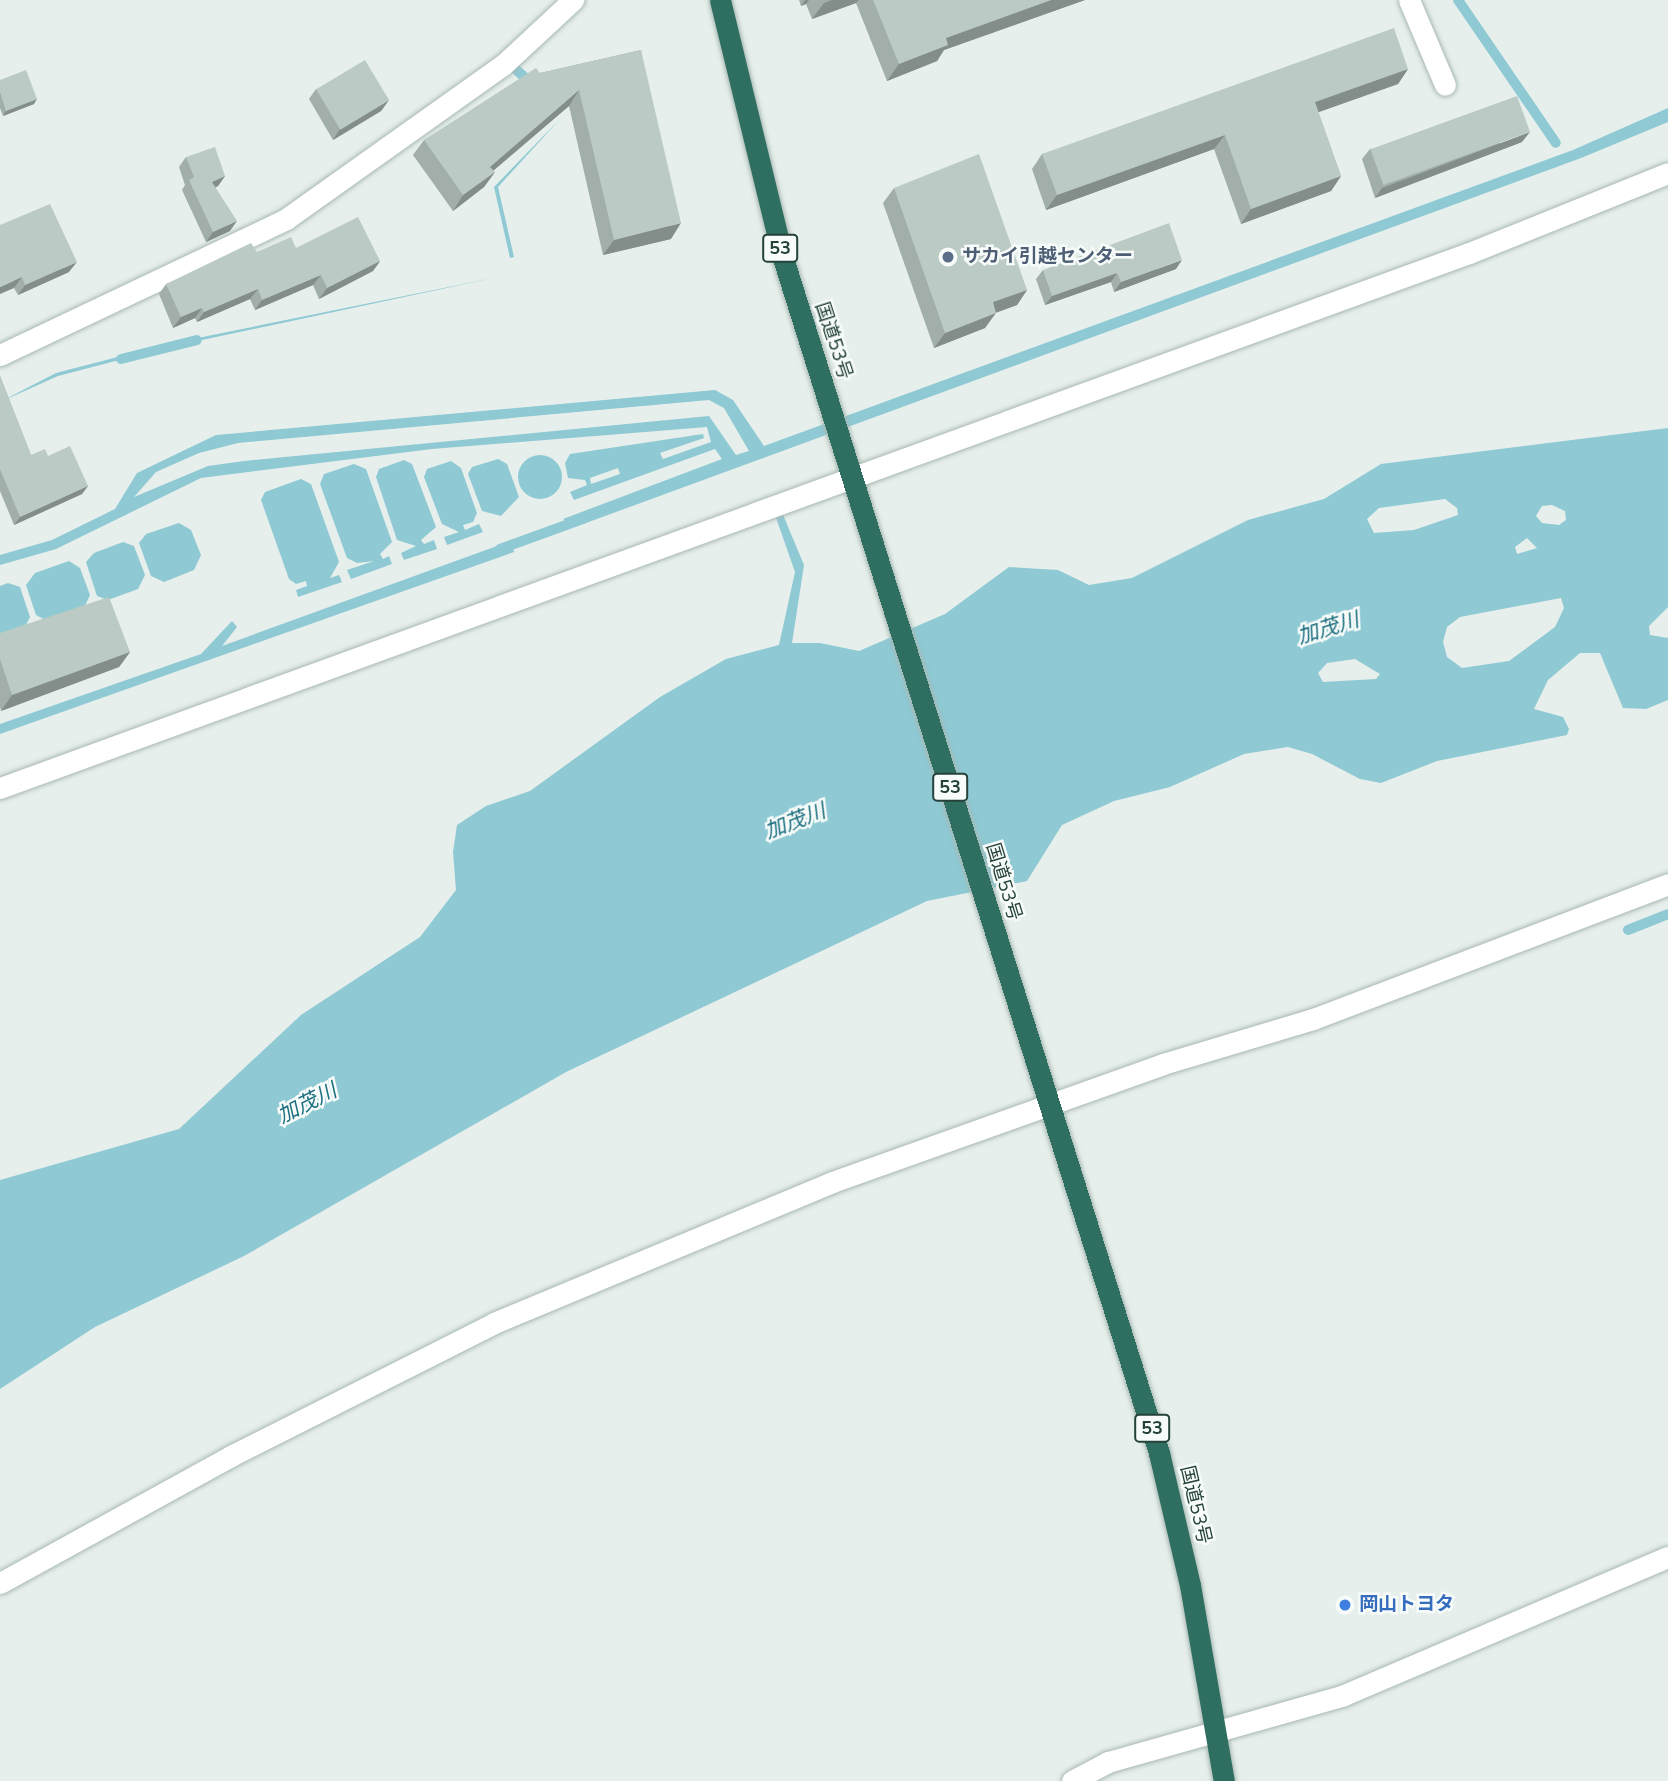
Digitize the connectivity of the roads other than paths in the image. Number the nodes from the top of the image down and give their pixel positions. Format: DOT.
graph roads {
  1 [pos="573,0"];
  2 [pos="720,0"];
  3 [pos="1409,0"];
  4 [pos="1445,85"];
  5 [pos="1668,173"];
  6 [pos="0,355"];
  7 [pos="854,484"];
  8 [pos="0,788"];
  9 [pos="1668,884"];
  10 [pos="1050,1105"];
  11 [pos="1668,1557"];
  12 [pos="0,1583"];
  13 [pos="1218,1733"];
  14 [pos="1072,1781"];
  15 [pos="1224,1781"];
  1 -- 6 [label="street"];
  2 -- 7 [label="highway, 国道53号 / 53"];
  3 -- 4 [label="street"];
  5 -- 7 [label="street"];
  7 -- 8 [label="street"];
  7 -- 10 [label="highway, 国道53号 / 53"];
  9 -- 10 [label="street"];
  10 -- 12 [label="street"];
  10 -- 13 [label="highway, 国道53号 / 53"];
  11 -- 13 [label="street"];
  13 -- 14 [label="street"];
  13 -- 15 [label="highway, 国道53号 / 53"];
}
